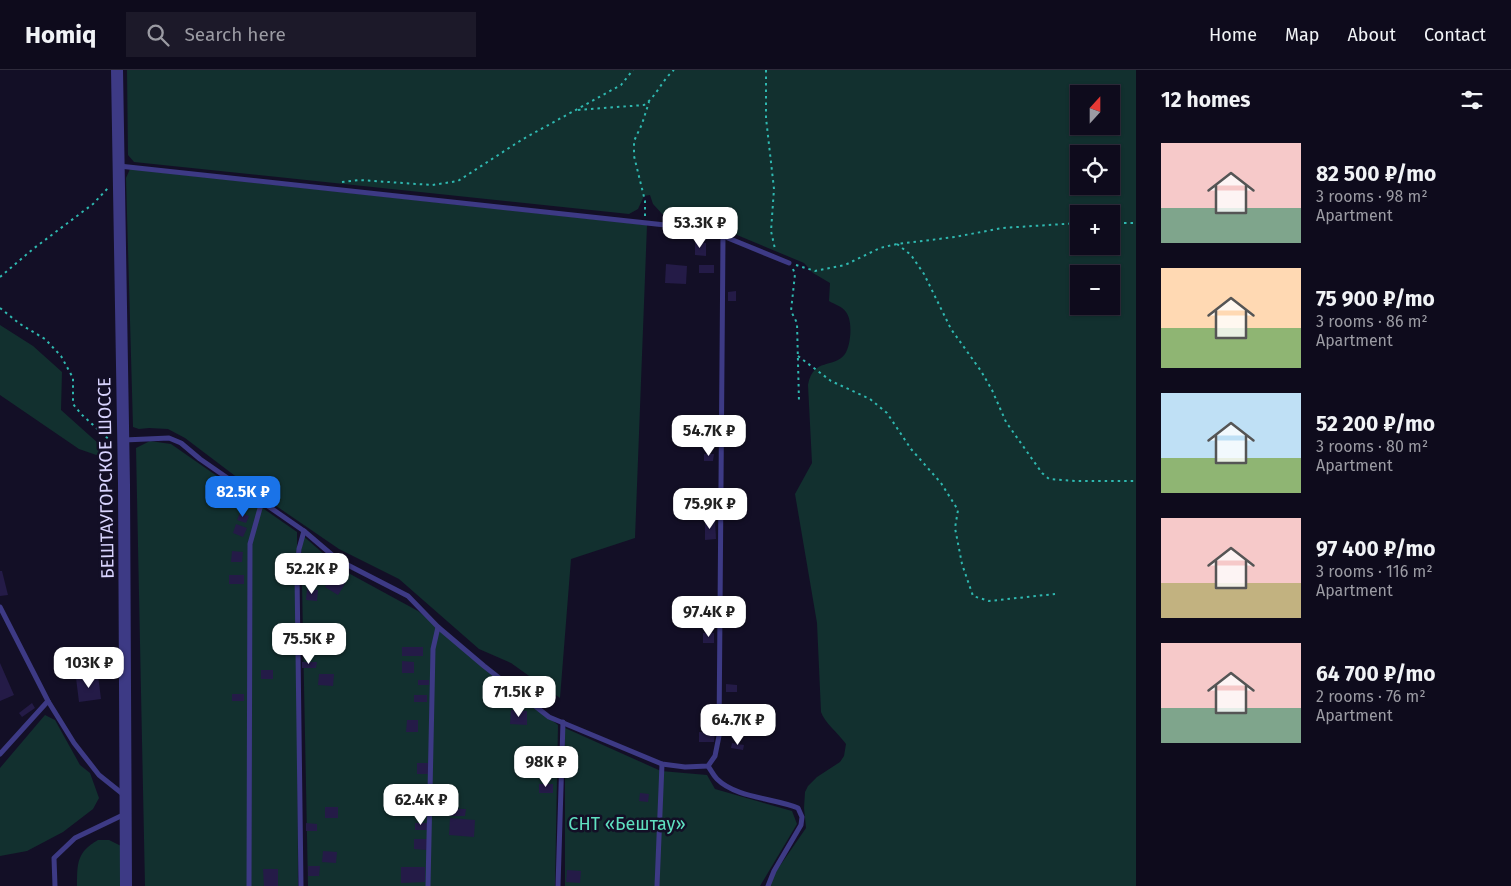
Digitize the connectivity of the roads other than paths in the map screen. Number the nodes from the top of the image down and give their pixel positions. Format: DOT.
graph roads {
  1 [pos="117,70"];
  2 [pos="118,171"];
  3 [pos="723,236"];
  4 [pos="789,263"];
  5 [pos="123,442"];
  6 [pos="262,501"];
  7 [pos="304,531"];
  8 [pos="0,607"];
  9 [pos="438,627"];
  10 [pos="48,702"];
  11 [pos="563,722"];
  12 [pos="0,754"];
  13 [pos="662,764"];
  14 [pos="708,766"];
  15 [pos="126,797"];
  16 [pos="126,814"];
  17 [pos="54,886"];
  18 [pos="126,886"];
  19 [pos="249,886"];
  20 [pos="301,886"];
  21 [pos="428,886"];
  22 [pos="558,886"];
  23 [pos="658,886"];
  24 [pos="768,886"];
  1 -- 2 [label="street, БЕШТАУГОРСКОЕ ШОССЕ"];
  2 -- 3 [label="lane"];
  2 -- 5 [label="street, БЕШТАУГОРСКОЕ ШОССЕ"];
  3 -- 4 [label="lane"];
  3 -- 14 [label="lane"];
  5 -- 6 [label="lane"];
  5 -- 15 [label="street, БЕШТАУГОРСКОЕ ШОССЕ"];
  6 -- 7 [label="lane"];
  6 -- 19 [label="lane"];
  7 -- 9 [label="lane"];
  7 -- 20 [label="lane"];
  8 -- 10 [label="lane"];
  9 -- 11 [label="lane"];
  9 -- 21 [label="lane"];
  10 -- 12 [label="lane"];
  10 -- 15 [label="lane"];
  11 -- 13 [label="lane"];
  11 -- 22 [label="lane"];
  13 -- 14 [label="lane"];
  13 -- 23 [label="lane"];
  14 -- 24 [label="lane"];
  15 -- 16 [label="street, БЕШТАУГОРСКОЕ ШОССЕ"];
  16 -- 17 [label="lane"];
  16 -- 18 [label="street, БЕШТАУГОРСКОЕ ШОССЕ"];
}
